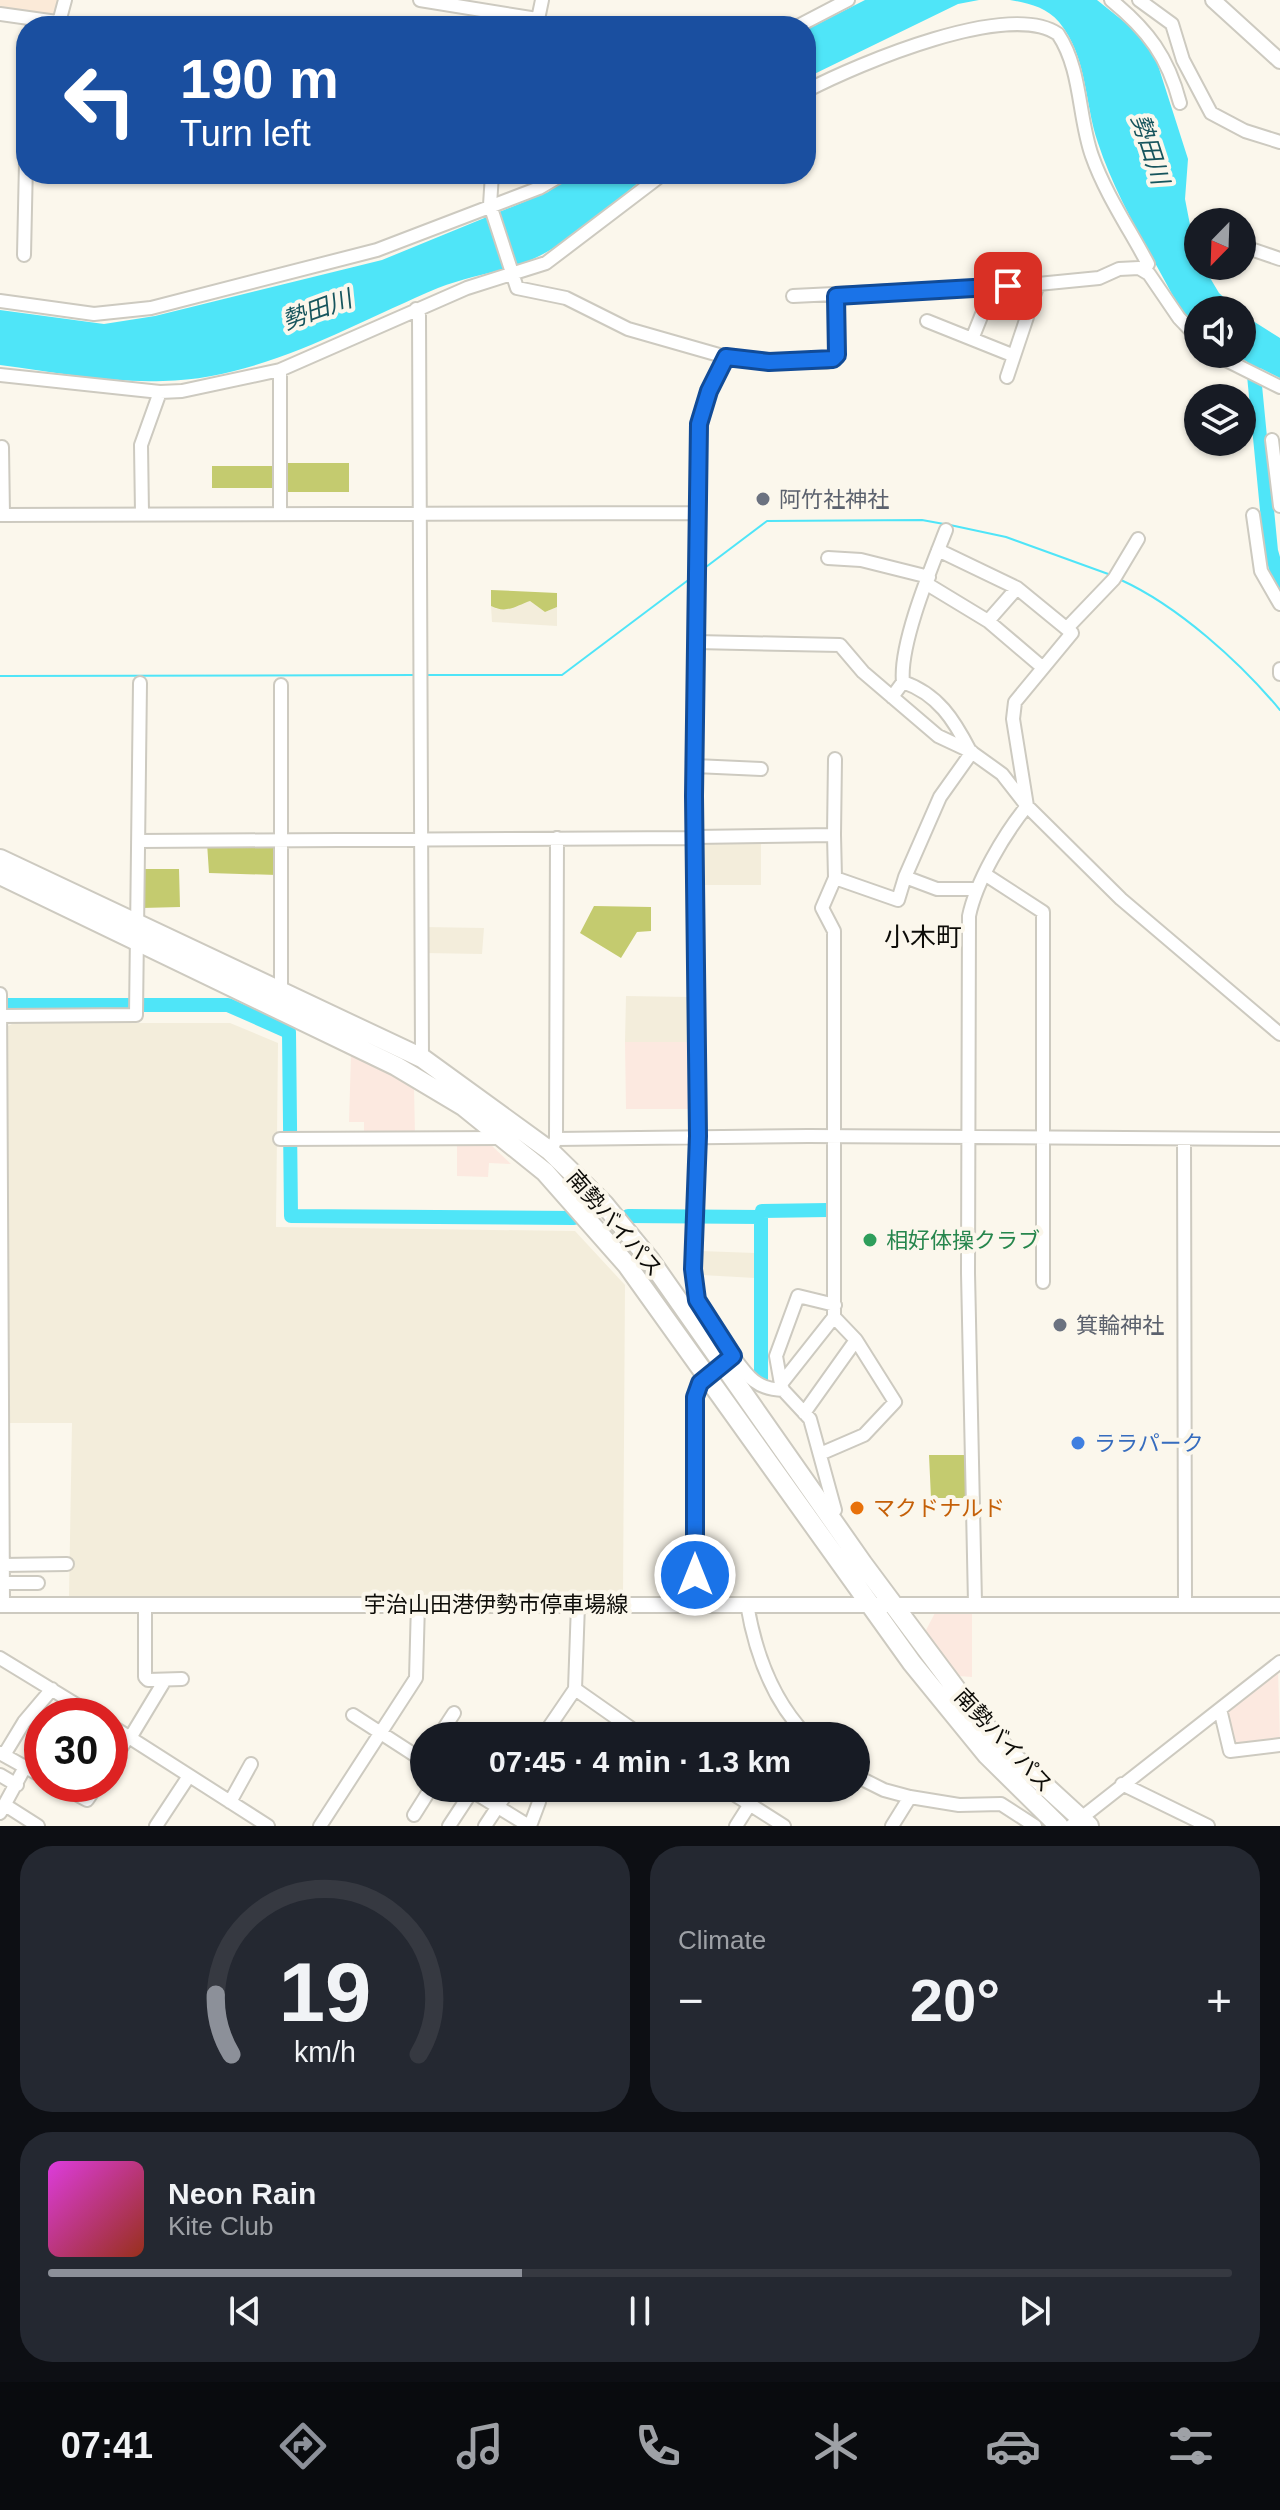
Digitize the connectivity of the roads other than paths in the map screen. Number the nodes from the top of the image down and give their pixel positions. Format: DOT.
graph roads {
  1 [pos="420,0"];
  2 [pos="848,0"];
  3 [pos="1111,0"];
  4 [pos="1139,0"];
  5 [pos="1213,0"];
  6 [pos="1024,11"];
  7 [pos="504,16"];
  8 [pos="816,17"];
  9 [pos="932,26"];
  10 [pos="1280,61"];
  11 [pos="816,86"];
  12 [pos="1180,103"];
  13 [pos="1280,142"];
  14 [pos="26,184"];
  15 [pos="491,184"];
  16 [pos="548,184"];
  17 [pos="650,184"];
  18 [pos="490,205"];
  19 [pos="1256,251"];
  20 [pos="24,255"];
  21 [pos="1280,259"];
  22 [pos="1144,270"];
  23 [pos="511,275"];
  24 [pos="1038,284"];
  25 [pos="793,296"];
  26 [pos="836,296"];
  27 [pos="0,301"];
  28 [pos="416,309"];
  29 [pos="982,314"];
  30 [pos="927,321"];
  31 [pos="1184,325"];
  32 [pos="972,339"];
  33 [pos="1012,355"];
  34 [pos="726,357"];
  35 [pos="1242,368"];
  36 [pos="280,370"];
  37 [pos="0,375"];
  38 [pos="1007,377"];
  39 [pos="1280,387"];
  40 [pos="160,392"];
  41 [pos="1272,440"];
  42 [pos="2,447"];
  43 [pos="1280,506"];
  44 [pos="280,512"];
  45 [pos="420,512"];
  46 [pos="142,513"];
  47 [pos="696,513"];
  48 [pos="1,515"];
  49 [pos="1253,515"];
  50 [pos="946,530"];
  51 [pos="1138,539"];
  52 [pos="938,550"];
  53 [pos="828,558"];
  54 [pos="928,581"];
  55 [pos="1017,588"];
  56 [pos="1280,604"];
  57 [pos="988,621"];
  58 [pos="1068,627"];
  59 [pos="696,642"];
  60 [pos="1042,667"];
  61 [pos="903,682"];
  62 [pos="140,683"];
  63 [pos="281,685"];
  64 [pos="892,697"];
  65 [pos="971,752"];
  66 [pos="835,759"];
  67 [pos="695,766"];
  68 [pos="761,769"];
  69 [pos="1027,806"];
  70 [pos="834,835"];
  71 [pos="695,837"];
  72 [pos="557,838"];
  73 [pos="420,839"];
  74 [pos="138,841"];
  75 [pos="279,841"];
  76 [pos="0,859"];
  77 [pos="0,875"];
  78 [pos="986,875"];
  79 [pos="905,877"];
  80 [pos="835,878"];
  81 [pos="977,889"];
  82 [pos="136,932"];
  83 [pos="281,989"];
  84 [pos="0,995"];
  85 [pos="1,1016"];
  86 [pos="1280,1034"];
  87 [pos="1,1040"];
  88 [pos="422,1058"];
  89 [pos="698,1136"];
  90 [pos="834,1136"];
  91 [pos="505,1138"];
  92 [pos="1043,1138"];
  93 [pos="1,1139"];
  94 [pos="280,1139"];
  95 [pos="970,1139"];
  96 [pos="1184,1139"];
  97 [pos="1280,1139"];
  98 [pos="553,1145"];
  99 [pos="2,1224"];
  100 [pos="1043,1282"];
  101 [pos="835,1311"];
  102 [pos="856,1340"];
  103 [pos="721,1365"];
  104 [pos="782,1387"];
  105 [pos="804,1413"];
  106 [pos="820,1454"];
  107 [pos="835,1510"];
  108 [pos="38,1564"];
  109 [pos="67,1564"];
  110 [pos="2,1572"];
  111 [pos="38,1583"];
  112 [pos="38,1599"];
  113 [pos="418,1603"];
  114 [pos="868,1603"];
  115 [pos="892,1603"];
  116 [pos="975,1603"];
  117 [pos="578,1604"];
  118 [pos="695,1604"];
  119 [pos="747,1604"];
  120 [pos="1,1605"];
  121 [pos="145,1605"];
  122 [pos="1185,1605"];
  123 [pos="1280,1605"];
  124 [pos="0,1658"];
  125 [pos="1280,1662"];
  126 [pos="182,1679"];
  127 [pos="165,1680"];
  128 [pos="52,1689"];
  129 [pos="575,1689"];
  130 [pos="66,1698"];
  131 [pos="1220,1709"];
  132 [pos="454,1713"];
  133 [pos="353,1715"];
  134 [pos="448,1722"];
  135 [pos="553,1722"];
  136 [pos="614,1722"];
  137 [pos="796,1722"];
  138 [pos="0,1732"];
  139 [pos="379,1734"];
  140 [pos="129,1737"];
  141 [pos="13,1739"];
  142 [pos="1280,1745"];
  143 [pos="410,1752"];
  144 [pos="2,1754"];
  145 [pos="251,1764"];
  146 [pos="24,1766"];
  147 [pos="24,1769"];
  148 [pos="0,1775"];
  149 [pos="189,1776"];
  150 [pos="870,1781"];
  151 [pos="1122,1784"];
  152 [pos="17,1785"];
  153 [pos="910,1797"];
  154 [pos="230,1802"];
  155 [pos="422,1802"];
  156 [pos="463,1802"];
  157 [pos="490,1802"];
  158 [pos="499,1802"];
  159 [pos="539,1802"];
  160 [pos="747,1802"];
  161 [pos="750,1804"];
  162 [pos="496,1806"];
  163 [pos="2,1809"];
  164 [pos="414,1815"];
  165 [pos="1080,1824"];
  166 [pos="38,1826"];
  167 [pos="156,1826"];
  168 [pos="268,1826"];
  169 [pos="320,1826"];
  170 [pos="449,1826"];
  171 [pos="485,1826"];
  172 [pos="529,1826"];
  173 [pos="736,1826"];
  174 [pos="784,1826"];
  175 [pos="892,1826"];
  176 [pos="1035,1826"];
  177 [pos="1059,1826"];
  178 [pos="1208,1826"];
  1 -- 7 [label="street"];
  2 -- 8 [label="street"];
  3 -- 12 [label="street"];
  4 -- 13 [label="street"];
  5 -- 10 [label="main road"];
  6 -- 22 [label="street"];
  9 -- 11 [label="street"];
  14 -- 20 [label="street"];
  15 -- 18 [label="street"];
  16 -- 18 [label="street"];
  17 -- 23 [label="street"];
  18 -- 23 [label="street"];
  18 -- 27 [label="street"];
  19 -- 21 [label="street"];
  22 -- 24 [label="street"];
  22 -- 31 [label="street"];
  23 -- 28 [label="street"];
  23 -- 34 [label="street"];
  24 -- 26 [label="street"];
  24 -- 33 [label="street"];
  25 -- 26 [label="street"];
  26 -- 34 [label="street"];
  28 -- 36 [label="street"];
  28 -- 45 [label="street"];
  29 -- 32 [label="street"];
  30 -- 32 [label="street"];
  32 -- 33 [label="street"];
  33 -- 38 [label="street"];
  34 -- 47 [label="street"];
  35 -- 39 [label="street"];
  36 -- 40 [label="street"];
  36 -- 44 [label="street"];
  37 -- 40 [label="street"];
  40 -- 46 [label="street"];
  41 -- 43 [label="street"];
  42 -- 48 [label="street"];
  44 -- 45 [label="street"];
  44 -- 46 [label="street"];
  45 -- 47 [label="street"];
  45 -- 73 [label="street"];
  46 -- 48 [label="street"];
  47 -- 59 [label="street"];
  49 -- 56 [label="street"];
  50 -- 52 [label="street"];
  51 -- 58 [label="street"];
  52 -- 54 [label="street"];
  52 -- 55 [label="street"];
  53 -- 54 [label="street"];
  54 -- 57 [label="street"];
  54 -- 61 [label="street"];
  55 -- 57 [label="street"];
  55 -- 58 [label="street"];
  57 -- 60 [label="street"];
  58 -- 60 [label="street"];
  59 -- 64 [label="street"];
  59 -- 67 [label="street"];
  60 -- 69 [label="street"];
  61 -- 64 [label="street"];
  61 -- 65 [label="street"];
  62 -- 74 [label="street"];
  63 -- 75 [label="street"];
  64 -- 65 [label="street"];
  65 -- 69 [label="street"];
  65 -- 79 [label="street"];
  66 -- 70 [label="street"];
  67 -- 68 [label="street"];
  67 -- 71 [label="street"];
  69 -- 78 [label="street"];
  69 -- 86 [label="street"];
  70 -- 71 [label="street"];
  70 -- 80 [label="street"];
  71 -- 72 [label="street"];
  71 -- 89 [label="street"];
  72 -- 73 [label="street"];
  72 -- 98 [label="street"];
  73 -- 75 [label="street"];
  73 -- 88 [label="street"];
  74 -- 75 [label="street"];
  74 -- 82 [label="street"];
  75 -- 83 [label="street"];
  76 -- 82 [label="highway, 南勢バイパス"];
  77 -- 82 [label="highway, 南勢バイパス"];
  78 -- 81 [label="street"];
  78 -- 92 [label="street"];
  79 -- 80 [label="street"];
  79 -- 81 [label="street"];
  80 -- 90 [label="street"];
  81 -- 95 [label="street"];
  82 -- 83 [label="highway, 南勢バイパス"];
  82 -- 85 [label="street"];
  82 -- 91 [label="highway, 南勢バイパス"];
  83 -- 88 [label="highway, 南勢バイパス"];
  84 -- 85 [label="street"];
  85 -- 87 [label="street"];
  87 -- 93 [label="street"];
  88 -- 98 [label="highway, 南勢バイパス"];
  89 -- 90 [label="street"];
  89 -- 98 [label="street"];
  89 -- 103 [label="street"];
  90 -- 95 [label="street"];
  90 -- 101 [label="street"];
  91 -- 94 [label="street"];
  91 -- 103 [label="highway, 南勢バイパス"];
  92 -- 95 [label="street"];
  92 -- 96 [label="street"];
  92 -- 100 [label="street"];
  93 -- 99 [label="street"];
  95 -- 116 [label="street"];
  96 -- 97 [label="street"];
  96 -- 122 [label="street"];
  98 -- 103 [label="highway, 南勢バイパス"];
  99 -- 110 [label="street"];
  101 -- 102 [label="street"];
  101 -- 104 [label="street"];
  101 -- 104 [label="street"];
  102 -- 105 [label="street"];
  102 -- 106 [label="street"];
  103 -- 104 [label="street"];
  103 -- 114 [label="highway, 南勢バイパス"];
  103 -- 115 [label="highway, 南勢バイパス"];
  103 -- 118 [label="street"];
  104 -- 105 [label="street"];
  105 -- 106 [label="street"];
  106 -- 107 [label="street"];
  108 -- 109 [label="street"];
  108 -- 110 [label="street"];
  108 -- 111 [label="street"];
  110 -- 111 [label="street"];
  110 -- 120 [label="street"];
  111 -- 112 [label="street"];
  113 -- 117 [label="main road, 宇治山田港伊勢市停車場線"];
  113 -- 121 [label="main road, 宇治山田港伊勢市停車場線"];
  113 -- 139 [label="street"];
  114 -- 115 [label="main road, 宇治山田港伊勢市停車場線"];
  114 -- 119 [label="main road, 宇治山田港伊勢市停車場線"];
  114 -- 177 [label="highway, 南勢バイパス"];
  115 -- 116 [label="main road, 宇治山田港伊勢市停車場線"];
  115 -- 165 [label="highway, 南勢バイパス"];
  116 -- 122 [label="main road, 宇治山田港伊勢市停車場線"];
  117 -- 118 [label="main road, 宇治山田港伊勢市停車場線"];
  117 -- 129 [label="street"];
  118 -- 119 [label="main road, 宇治山田港伊勢市停車場線"];
  119 -- 137 [label="street"];
  120 -- 121 [label="main road, 宇治山田港伊勢市停車場線"];
  121 -- 127 [label="street"];
  122 -- 123 [label="main road, 宇治山田港伊勢市停車場線"];
  124 -- 128 [label="street"];
  125 -- 131 [label="street"];
  126 -- 127 [label="street"];
  127 -- 140 [label="street"];
  128 -- 130 [label="street"];
  128 -- 141 [label="street"];
  129 -- 135 [label="street"];
  129 -- 136 [label="street"];
  131 -- 142 [label="street"];
  131 -- 151 [label="street"];
  132 -- 134 [label="street"];
  133 -- 139 [label="street"];
  138 -- 141 [label="street"];
  139 -- 143 [label="street"];
  139 -- 169 [label="street"];
  140 -- 149 [label="street"];
  141 -- 144 [label="street"];
  144 -- 146 [label="street"];
  145 -- 154 [label="street"];
  147 -- 152 [label="street"];
  148 -- 152 [label="street"];
  149 -- 154 [label="street"];
  149 -- 167 [label="street"];
  150 -- 153 [label="street"];
  151 -- 165 [label="street"];
  151 -- 178 [label="street"];
  152 -- 163 [label="street"];
  153 -- 175 [label="street"];
  153 -- 176 [label="street"];
  154 -- 168 [label="street"];
  155 -- 164 [label="street"];
  156 -- 170 [label="street"];
  157 -- 162 [label="street"];
  158 -- 162 [label="street"];
  159 -- 172 [label="street"];
  160 -- 161 [label="street"];
  161 -- 173 [label="street"];
  161 -- 174 [label="street"];
  162 -- 171 [label="street"];
  162 -- 172 [label="street"];
  163 -- 166 [label="street"];
}
